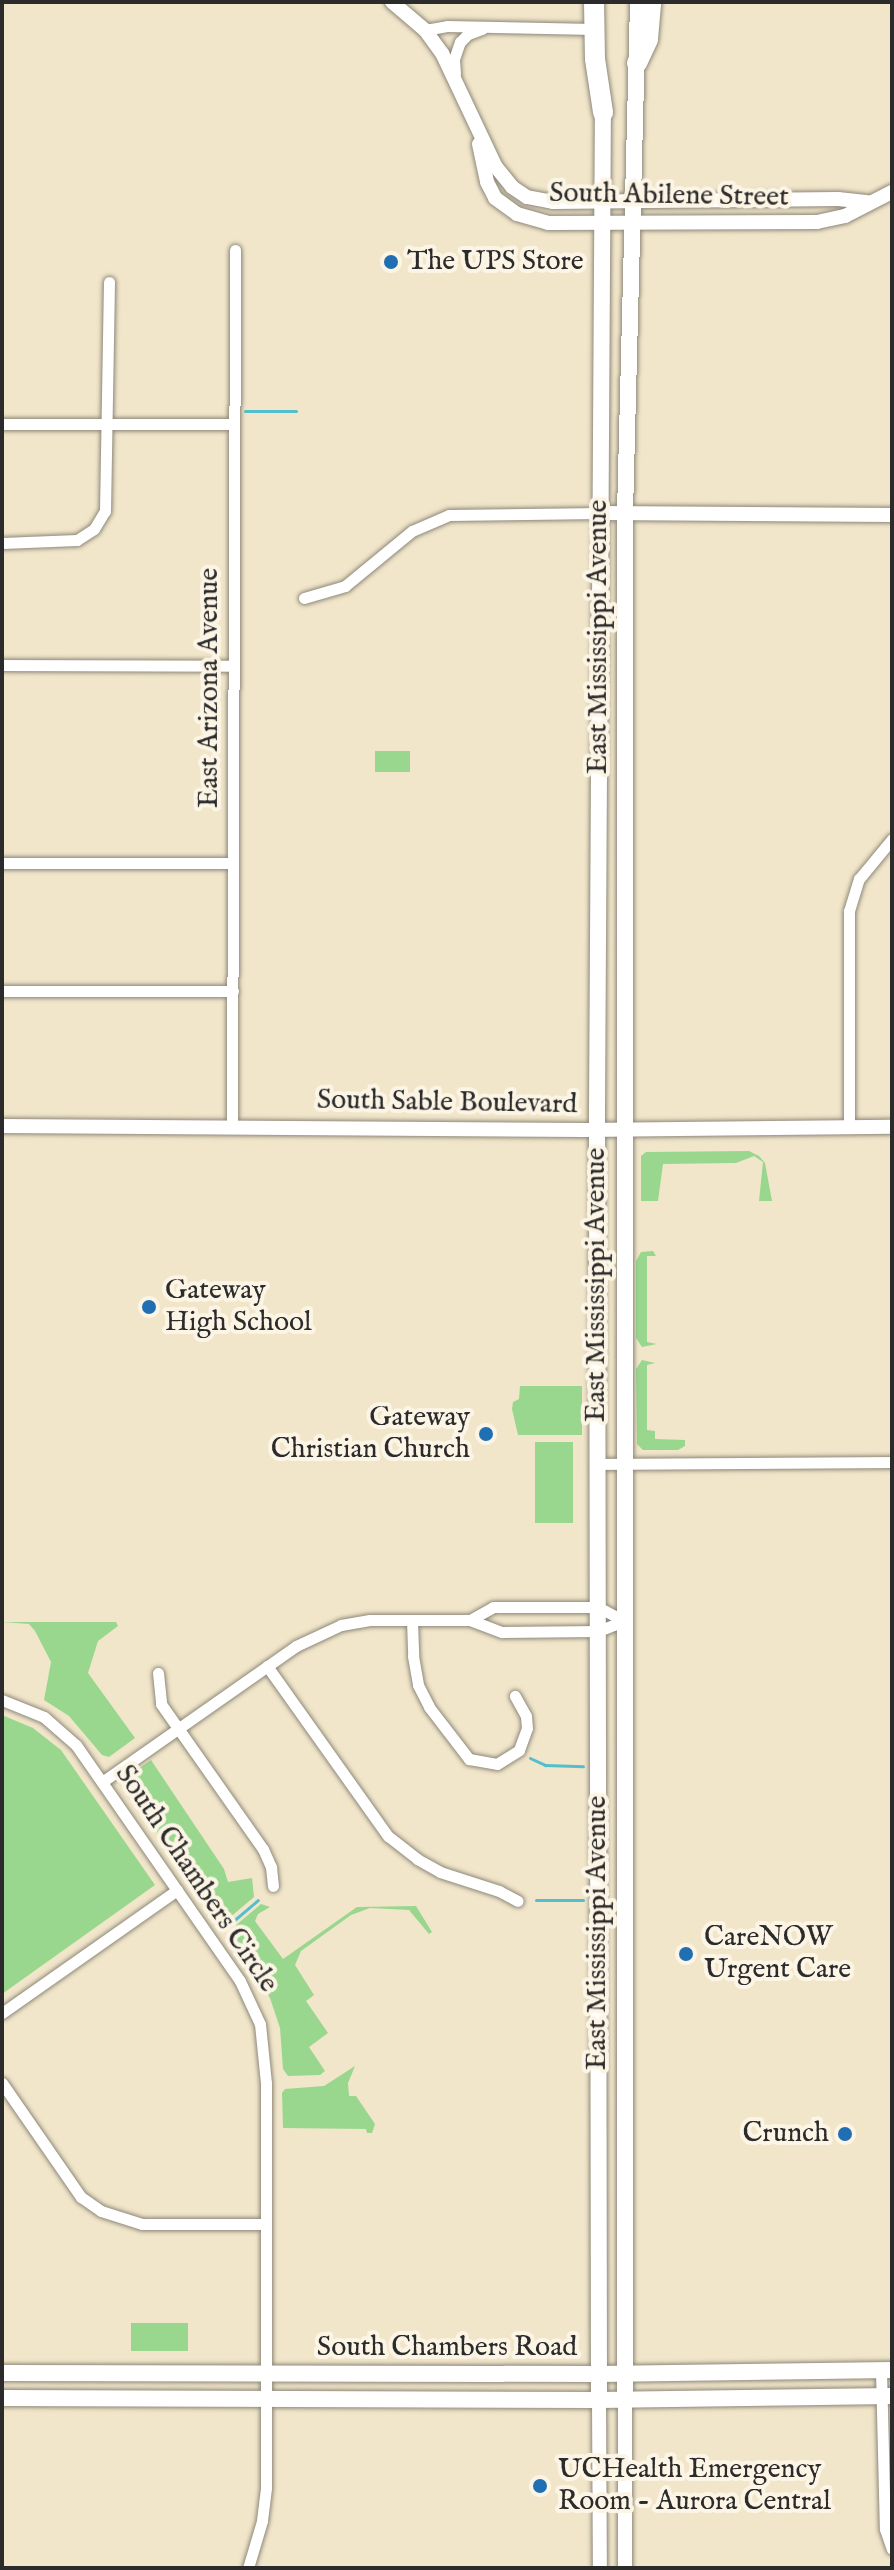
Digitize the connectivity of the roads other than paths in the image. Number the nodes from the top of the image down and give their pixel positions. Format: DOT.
graph roads {
  1 [pos="392,2"];
  2 [pos="594,2"];
  3 [pos="604,2"];
  4 [pos="638,2"];
  5 [pos="651,2"];
  6 [pos="486,28"];
  7 [pos="594,29"];
  8 [pos="425,30"];
  9 [pos="637,63"];
  10 [pos="455,74"];
  11 [pos="603,112"];
  12 [pos="477,130"];
  13 [pos="892,192"];
  14 [pos="633,201"];
  15 [pos="602,202"];
  16 [pos="868,202"];
  17 [pos="602,224"];
  18 [pos="632,225"];
  19 [pos="235,250"];
  20 [pos="109,282"];
  21 [pos="2,424"];
  22 [pos="109,424"];
  23 [pos="234,424"];
  24 [pos="601,513"];
  25 [pos="625,513"];
  26 [pos="892,515"];
  27 [pos="2,543"];
  28 [pos="304,598"];
  29 [pos="2,665"];
  30 [pos="234,666"];
  31 [pos="892,839"];
  32 [pos="2,863"];
  33 [pos="233,863"];
  34 [pos="2,991"];
  35 [pos="233,991"];
  36 [pos="2,1126"];
  37 [pos="232,1127"];
  38 [pos="849,1127"];
  39 [pos="892,1127"];
  40 [pos="597,1130"];
  41 [pos="623,1130"];
  42 [pos="892,1462"];
  43 [pos="624,1463"];
  44 [pos="598,1464"];
  45 [pos="598,1607"];
  46 [pos="412,1620"];
  47 [pos="470,1620"];
  48 [pos="624,1621"];
  49 [pos="598,1631"];
  50 [pos="267,1666"];
  51 [pos="158,1673"];
  52 [pos="515,1696"];
  53 [pos="2,1700"];
  54 [pos="178,1728"];
  55 [pos="102,1782"];
  56 [pos="273,1886"];
  57 [pos="177,1890"];
  58 [pos="518,1901"];
  59 [pos="2,2013"];
  60 [pos="2,2083"];
  61 [pos="266,2224"];
  62 [pos="887,2370"];
  63 [pos="2,2373"];
  64 [pos="266,2373"];
  65 [pos="599,2374"];
  66 [pos="625,2374"];
  67 [pos="888,2396"];
  68 [pos="2,2398"];
  69 [pos="266,2399"];
  70 [pos="599,2400"];
  71 [pos="625,2400"];
  72 [pos="892,2549"];
  73 [pos="248,2568"];
  74 [pos="600,2568"];
  75 [pos="625,2568"];
  1 -- 8 [label="street, South Abilene Street"];
  2 -- 7 [label="highway"];
  3 -- 11 [label="main road, East Mississippi Avenue"];
  4 -- 9 [label="main road, East Mississippi Avenue"];
  5 -- 9 [label="highway"];
  6 -- 7 [label="street"];
  6 -- 8 [label="street"];
  6 -- 10 [label="street"];
  7 -- 11 [label="highway"];
  8 -- 10 [label="street, South Abilene Street"];
  9 -- 14 [label="main road, East Mississippi Avenue"];
  10 -- 12 [label="street, South Abilene Street"];
  11 -- 15 [label="main road, East Mississippi Avenue"];
  12 -- 15 [label="street, South Abilene Street"];
  12 -- 17 [label="street, South Abilene Street"];
  13 -- 16 [label="street, South Abilene Street"];
  14 -- 15 [label="street, South Abilene Street"];
  14 -- 16 [label="street, South Abilene Street"];
  14 -- 18 [label="main road, East Mississippi Avenue"];
  15 -- 17 [label="main road, East Mississippi Avenue"];
  16 -- 18 [label="street, South Abilene Street"];
  17 -- 18 [label="street, South Abilene Street"];
  17 -- 24 [label="main road, East Mississippi Avenue"];
  18 -- 25 [label="main road, East Mississippi Avenue"];
  19 -- 23 [label="street, East Arizona Avenue"];
  20 -- 22 [label="street"];
  21 -- 22 [label="street"];
  22 -- 23 [label="street"];
  22 -- 27 [label="street"];
  23 -- 30 [label="street, East Arizona Avenue"];
  24 -- 25 [label="street"];
  24 -- 28 [label="street"];
  24 -- 40 [label="main road, East Mississippi Avenue"];
  25 -- 26 [label="street"];
  25 -- 41 [label="main road, East Mississippi Avenue"];
  29 -- 30 [label="street"];
  30 -- 33 [label="street, East Arizona Avenue"];
  31 -- 38 [label="street"];
  32 -- 33 [label="street"];
  33 -- 35 [label="street, East Arizona Avenue"];
  34 -- 35 [label="street"];
  35 -- 37 [label="street, East Arizona Avenue"];
  36 -- 37 [label="street, South Sable Boulevard"];
  37 -- 40 [label="street, South Sable Boulevard"];
  38 -- 39 [label="street, South Sable Boulevard"];
  38 -- 41 [label="street, South Sable Boulevard"];
  40 -- 41 [label="street, South Sable Boulevard"];
  40 -- 44 [label="main road, East Mississippi Avenue"];
  41 -- 43 [label="main road, East Mississippi Avenue"];
  42 -- 43 [label="street"];
  43 -- 44 [label="street"];
  43 -- 48 [label="main road, East Mississippi Avenue"];
  44 -- 45 [label="main road, East Mississippi Avenue"];
  45 -- 47 [label="street"];
  45 -- 48 [label="street"];
  45 -- 49 [label="main road, East Mississippi Avenue"];
  46 -- 47 [label="street"];
  46 -- 50 [label="street"];
  46 -- 52 [label="street"];
  47 -- 49 [label="street"];
  48 -- 49 [label="street"];
  48 -- 66 [label="main road, East Mississippi Avenue"];
  49 -- 65 [label="main road, East Mississippi Avenue"];
  50 -- 54 [label="street"];
  50 -- 58 [label="street"];
  51 -- 54 [label="street"];
  53 -- 55 [label="street, South Chambers Circle"];
  54 -- 55 [label="street"];
  54 -- 56 [label="street"];
  55 -- 57 [label="street, South Chambers Circle"];
  57 -- 59 [label="street"];
  57 -- 61 [label="street, South Chambers Circle"];
  60 -- 61 [label="street"];
  61 -- 64 [label="street, South Chambers Circle"];
  62 -- 66 [label="main road, South Chambers Road"];
  62 -- 67 [label="street"];
  63 -- 64 [label="main road, South Chambers Road"];
  64 -- 65 [label="main road, South Chambers Road"];
  64 -- 69 [label="street"];
  65 -- 66 [label="main road, South Chambers Road"];
  65 -- 70 [label="main road, East Mississippi Avenue"];
  66 -- 71 [label="main road, East Mississippi Avenue"];
  67 -- 71 [label="main road, South Chambers Road"];
  67 -- 72 [label="street"];
  68 -- 69 [label="main road, South Chambers Road"];
  69 -- 70 [label="main road, South Chambers Road"];
  69 -- 73 [label="street"];
  70 -- 71 [label="main road, South Chambers Road"];
  70 -- 74 [label="street, East Mississippi Avenue"];
  71 -- 75 [label="street, East Mississippi Avenue"];
}
